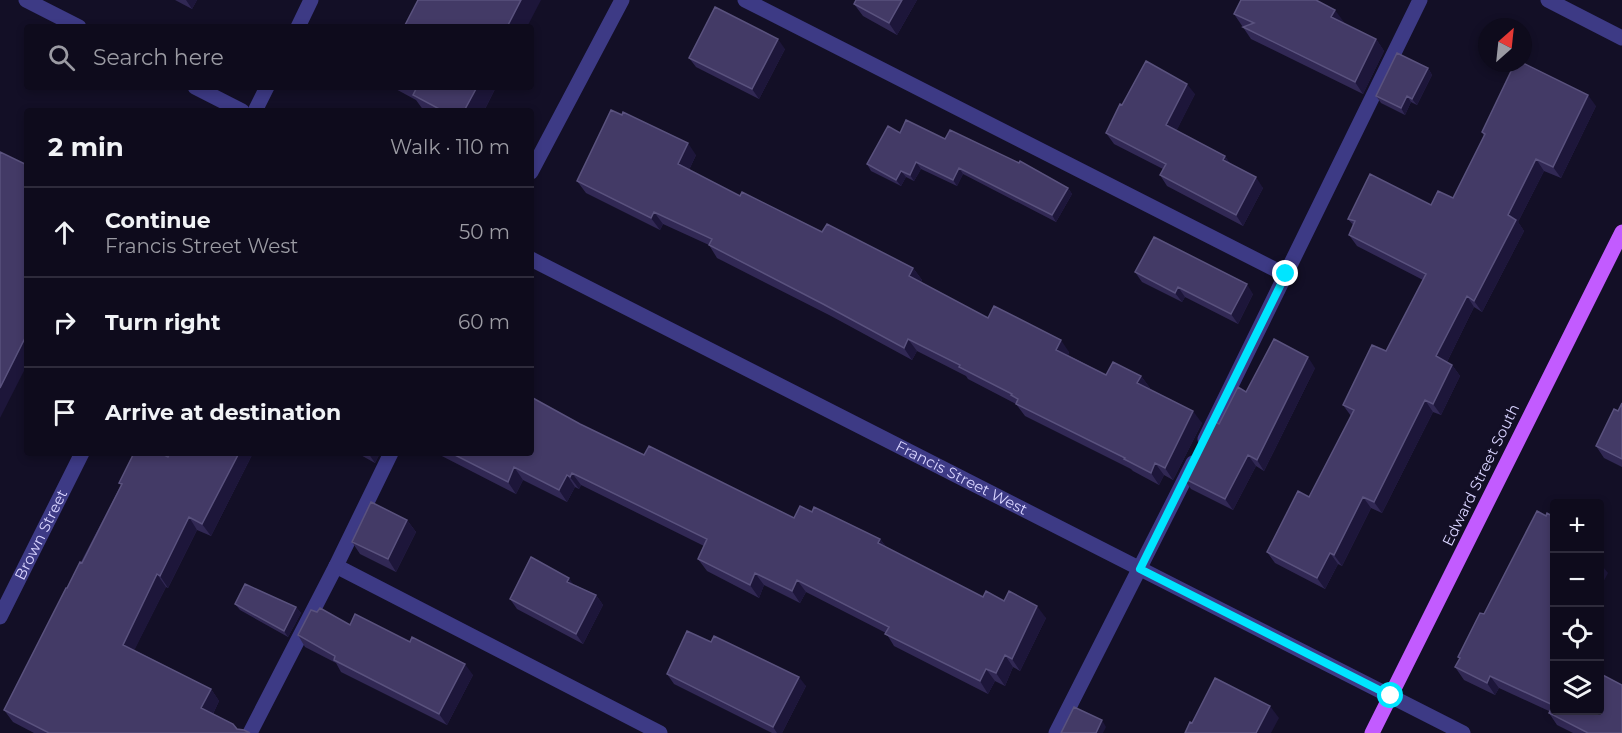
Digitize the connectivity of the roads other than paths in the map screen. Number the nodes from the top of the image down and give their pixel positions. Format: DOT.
graph roads {
  1 [pos="26,0"];
  2 [pos="312,0"];
  3 [pos="622,0"];
  4 [pos="745,0"];
  5 [pos="1420,0"];
  6 [pos="1548,0"];
  7 [pos="73,24"];
  8 [pos="300,24"];
  9 [pos="1622,38"];
  10 [pos="201,90"];
  11 [pos="266,90"];
  12 [pos="236,108"];
  13 [pos="256,108"];
  14 [pos="534,166"];
  15 [pos="1622,232"];
  16 [pos="534,261"];
  17 [pos="1286,274"];
  18 [pos="80,456"];
  19 [pos="390,456"];
  20 [pos="336,566"];
  21 [pos="1140,569"];
  22 [pos="0,617"];
  23 [pos="1391,696"];
  24 [pos="250,733"];
  25 [pos="660,733"];
  26 [pos="1056,733"];
  27 [pos="1372,733"];
  28 [pos="1463,733"];
  1 -- 7 [label="street"];
  2 -- 8 [label="street"];
  3 -- 14 [label="street"];
  4 -- 17 [label="street"];
  5 -- 17 [label="street"];
  6 -- 9 [label="street"];
  10 -- 12 [label="street"];
  11 -- 13 [label="street"];
  15 -- 23 [label="main road, Edward Street South"];
  16 -- 21 [label="street, Francis Street West"];
  17 -- 21 [label="street"];
  18 -- 22 [label="street, Brown Street"];
  19 -- 20 [label="street"];
  20 -- 24 [label="street"];
  20 -- 25 [label="street"];
  21 -- 23 [label="street, Francis Street West"];
  21 -- 26 [label="street"];
  23 -- 27 [label="main road, Edward Street South"];
  23 -- 28 [label="street, Francis Street West"];
}
